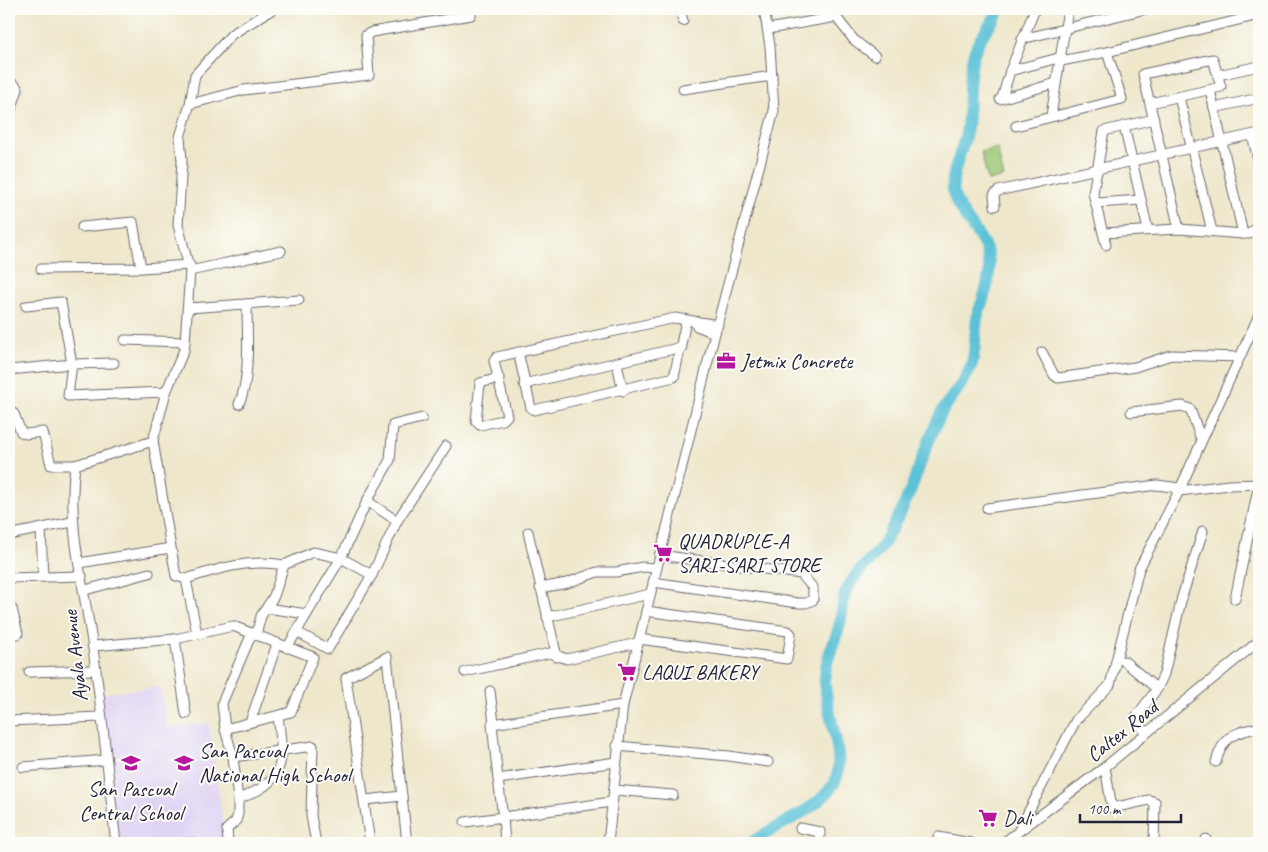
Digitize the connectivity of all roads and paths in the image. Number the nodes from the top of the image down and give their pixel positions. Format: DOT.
graph roads {
  1 [pos="274,9"];
  2 [pos="680,9"];
  3 [pos="767,9"];
  4 [pos="1035,9"];
  5 [pos="1068,9"];
  6 [pos="1146,9"];
  7 [pos="1253,13"];
  8 [pos="471,16"];
  9 [pos="682,21"];
  10 [pos="1066,27"];
  11 [pos="768,29"];
  12 [pos="1022,39"];
  13 [pos="1107,52"];
  14 [pos="875,56"];
  15 [pos="1061,59"];
  16 [pos="1259,66"];
  17 [pos="1010,71"];
  18 [pos="1218,75"];
  19 [pos="772,76"];
  20 [pos="9,82"];
  21 [pos="1056,83"];
  22 [pos="683,88"];
  23 [pos="1210,90"];
  24 [pos="1179,97"];
  25 [pos="1259,98"];
  26 [pos="1150,103"];
  27 [pos="190,104"];
  28 [pos="1214,108"];
  29 [pos="9,116"];
  30 [pos="1051,116"];
  31 [pos="1154,119"];
  32 [pos="1016,126"];
  33 [pos="1124,126"];
  34 [pos="1256,134"];
  35 [pos="1222,141"];
  36 [pos="1193,148"];
  37 [pos="1162,156"];
  38 [pos="1131,163"];
  39 [pos="1259,164"];
  40 [pos="1098,168"];
  41 [pos="1142,200"];
  42 [pos="1097,203"];
  43 [pos="995,206"];
  44 [pos="1259,226"];
  45 [pos="82,227"];
  46 [pos="1148,230"];
  47 [pos="1179,230"];
  48 [pos="1212,231"];
  49 [pos="1104,233"];
  50 [pos="1243,234"];
  51 [pos="1106,245"];
  52 [pos="281,251"];
  53 [pos="141,268"];
  54 [pos="190,268"];
  55 [pos="41,269"];
  56 [pos="299,300"];
  57 [pos="247,304"];
  58 [pos="26,306"];
  59 [pos="189,308"];
  60 [pos="1259,315"];
  61 [pos="691,322"];
  62 [pos="717,329"];
  63 [pos="125,340"];
  64 [pos="185,342"];
  65 [pos="682,347"];
  66 [pos="518,352"];
  67 [pos="1042,352"];
  68 [pos="1240,357"];
  69 [pos="617,362"];
  70 [pos="114,363"];
  71 [pos="72,364"];
  72 [pos="9,370"];
  73 [pos="499,378"];
  74 [pos="524,384"];
  75 [pos="623,391"];
  76 [pos="166,392"];
  77 [pos="240,404"];
  78 [pos="9,410"];
  79 [pos="1131,412"];
  80 [pos="422,418"];
  81 [pos="1201,439"];
  82 [pos="153,441"];
  83 [pos="446,446"];
  84 [pos="75,465"];
  85 [pos="1259,484"];
  86 [pos="1180,490"];
  87 [pos="367,500"];
  88 [pos="987,508"];
  89 [pos="397,521"];
  90 [pos="72,522"];
  91 [pos="41,529"];
  92 [pos="1203,531"];
  93 [pos="528,532"];
  94 [pos="9,536"];
  95 [pos="171,548"];
  96 [pos="659,555"];
  97 [pos="341,558"];
  98 [pos="79,563"];
  99 [pos="284,565"];
  100 [pos="656,568"];
  101 [pos="149,573"];
  102 [pos="82,576"];
  103 [pos="372,576"];
  104 [pos="43,577"];
  105 [pos="9,578"];
  106 [pos="186,579"];
  107 [pos="652,582"];
  108 [pos="540,588"];
  109 [pos="84,590"];
  110 [pos="650,594"];
  111 [pos="1235,599"];
  112 [pos="267,608"];
  113 [pos="9,609"];
  114 [pos="646,611"];
  115 [pos="307,614"];
  116 [pos="547,618"];
  117 [pos="296,632"];
  118 [pos="9,634"];
  119 [pos="197,634"];
  120 [pos="254,634"];
  121 [pos="175,639"];
  122 [pos="638,641"];
  123 [pos="1259,641"];
  124 [pos="277,644"];
  125 [pos="93,646"];
  126 [pos="287,648"];
  127 [pos="556,656"];
  128 [pos="1124,661"];
  129 [pos="96,670"];
  130 [pos="29,672"];
  131 [pos="465,672"];
  132 [pos="1157,689"];
  133 [pos="490,691"];
  134 [pos="622,705"];
  135 [pos="186,714"];
  136 [pos="278,716"];
  137 [pos="100,717"];
  138 [pos="9,721"];
  139 [pos="250,722"];
  140 [pos="494,723"];
  141 [pos="1259,727"];
  142 [pos="225,729"];
  143 [pos="1146,734"];
  144 [pos="617,746"];
  145 [pos="282,750"];
  146 [pos="233,757"];
  147 [pos="106,760"];
  148 [pos="616,762"];
  149 [pos="768,762"];
  150 [pos="1216,762"];
  151 [pos="23,767"];
  152 [pos="1106,767"];
  153 [pos="498,779"];
  154 [pos="614,790"];
  155 [pos="9,794"];
  156 [pos="673,795"];
  157 [pos="402,796"];
  158 [pos="238,799"];
  159 [pos="365,800"];
  160 [pos="612,802"];
  161 [pos="9,804"];
  162 [pos="503,817"];
  163 [pos="465,822"];
  164 [pos="800,828"];
  165 [pos="1019,830"];
  166 [pos="938,837"];
  167 [pos="1005,842"];
  168 [pos="116,843"];
  169 [pos="186,843"];
  170 [pos="193,843"];
  171 [pos="228,843"];
  172 [pos="316,843"];
  173 [pos="370,843"];
  174 [pos="407,843"];
  175 [pos="505,843"];
  176 [pos="608,843"];
  177 [pos="819,843"];
  178 [pos="971,843"];
  179 [pos="1154,843"];
  1 -- 27 [label="street"];
  2 -- 9 [label="street"];
  3 -- 11 [label="street"];
  4 -- 12 [label="street"];
  5 -- 10 [label="street"];
  6 -- 10 [label="street"];
  7 -- 13 [label="street"];
  8 -- 27 [label="street"];
  10 -- 12 [label="street"];
  10 -- 15 [label="street"];
  11 -- 14 [label="street"];
  11 -- 19 [label="street"];
  12 -- 17 [label="street"];
  13 -- 15 [label="street"];
  13 -- 30 [label="street"];
  15 -- 17 [label="street"];
  15 -- 21 [label="street"];
  16 -- 18 [label="street"];
  17 -- 21 [label="street"];
  18 -- 23 [label="street"];
  18 -- 26 [label="street"];
  19 -- 22 [label="street"];
  19 -- 62 [label="street"];
  20 -- 29 [label="street"];
  21 -- 30 [label="street"];
  23 -- 24 [label="street"];
  23 -- 28 [label="street"];
  24 -- 26 [label="street"];
  24 -- 36 [label="street"];
  25 -- 28 [label="street"];
  26 -- 31 [label="street"];
  27 -- 54 [label="street"];
  28 -- 35 [label="street"];
  30 -- 32 [label="street"];
  31 -- 33 [label="street"];
  31 -- 37 [label="street"];
  33 -- 38 [label="street"];
  33 -- 40 [label="street"];
  34 -- 35 [label="street"];
  34 -- 39 [label="street"];
  35 -- 36 [label="street"];
  35 -- 50 [label="street"];
  36 -- 37 [label="street"];
  36 -- 48 [label="street"];
  37 -- 38 [label="street"];
  37 -- 47 [label="street"];
  38 -- 40 [label="street"];
  38 -- 41 [label="street"];
  40 -- 42 [label="street"];
  40 -- 43 [label="street"];
  41 -- 42 [label="street"];
  41 -- 46 [label="street"];
  42 -- 49 [label="street"];
  44 -- 50 [label="street"];
  45 -- 53 [label="street"];
  46 -- 47 [label="street"];
  46 -- 49 [label="street"];
  47 -- 48 [label="street"];
  48 -- 50 [label="street"];
  49 -- 51 [label="street"];
  52 -- 54 [label="street"];
  53 -- 54 [label="street"];
  53 -- 55 [label="street"];
  54 -- 59 [label="street"];
  56 -- 57 [label="street"];
  57 -- 59 [label="street"];
  57 -- 77 [label="street"];
  58 -- 71 [label="street"];
  59 -- 64 [label="street"];
  60 -- 68 [label="street"];
  61 -- 62 [label="street"];
  61 -- 65 [label="street"];
  61 -- 66 [label="street"];
  62 -- 96 [label="street"];
  63 -- 64 [label="street"];
  64 -- 76 [label="street"];
  65 -- 69 [label="street"];
  65 -- 75 [label="street"];
  66 -- 73 [label="street"];
  66 -- 74 [label="street"];
  67 -- 68 [label="street"];
  68 -- 81 [label="street"];
  69 -- 74 [label="street"];
  69 -- 75 [label="street"];
  70 -- 71 [label="street"];
  71 -- 72 [label="street"];
  71 -- 76 [label="street"];
  73 -- 73 [label="street"];
  74 -- 75 [label="street"];
  76 -- 82 [label="street"];
  78 -- 84 [label="street"];
  79 -- 81 [label="street"];
  80 -- 87 [label="street"];
  81 -- 86 [label="street"];
  82 -- 84 [label="street"];
  82 -- 95 [label="street"];
  83 -- 89 [label="street"];
  84 -- 90 [label="street, Ayala Avenue"];
  85 -- 86 [label="street"];
  85 -- 111 [label="street"];
  86 -- 88 [label="street"];
  86 -- 165 [label="street"];
  87 -- 89 [label="street"];
  87 -- 97 [label="street"];
  89 -- 103 [label="street"];
  90 -- 91 [label="street"];
  90 -- 98 [label="street, Ayala Avenue"];
  91 -- 94 [label="street"];
  91 -- 104 [label="street"];
  92 -- 132 [label="street"];
  93 -- 108 [label="street"];
  95 -- 98 [label="street"];
  95 -- 106 [label="street"];
  96 -- 100 [label="street"];
  96 -- 107 [label="street"];
  97 -- 99 [label="street"];
  97 -- 103 [label="street"];
  97 -- 115 [label="street"];
  98 -- 102 [label="street, Ayala Avenue"];
  99 -- 106 [label="street"];
  99 -- 112 [label="street"];
  100 -- 107 [label="street"];
  100 -- 108 [label="street"];
  101 -- 109 [label="street"];
  102 -- 104 [label="street"];
  102 -- 109 [label="street, Ayala Avenue"];
  103 -- 117 [label="street"];
  104 -- 105 [label="street"];
  106 -- 119 [label="street"];
  107 -- 110 [label="street"];
  108 -- 116 [label="street"];
  109 -- 125 [label="street, Ayala Avenue"];
  110 -- 114 [label="street"];
  110 -- 116 [label="street"];
  112 -- 115 [label="street"];
  112 -- 120 [label="street"];
  113 -- 118 [label="street"];
  114 -- 122 [label="street"];
  114 -- 122 [label="street"];
  115 -- 117 [label="street"];
  116 -- 127 [label="street"];
  117 -- 126 [label="street"];
  119 -- 120 [label="street"];
  119 -- 121 [label="street"];
  120 -- 124 [label="street"];
  120 -- 142 [label="street"];
  121 -- 125 [label="street"];
  121 -- 135 [label="street"];
  122 -- 127 [label="street"];
  122 -- 134 [label="street"];
  123 -- 143 [label="street, Caltex Road"];
  124 -- 126 [label="street"];
  124 -- 139 [label="street"];
  125 -- 129 [label="street, Ayala Avenue"];
  126 -- 136 [label="street"];
  127 -- 131 [label="street"];
  128 -- 132 [label="street"];
  129 -- 130 [label="street"];
  129 -- 137 [label="street, Ayala Avenue"];
  132 -- 143 [label="street"];
  133 -- 140 [label="street"];
  134 -- 140 [label="street"];
  134 -- 144 [label="street"];
  136 -- 139 [label="street"];
  136 -- 145 [label="street"];
  137 -- 138 [label="street"];
  137 -- 147 [label="street, Ayala Avenue"];
  139 -- 142 [label="street"];
  140 -- 153 [label="street"];
  141 -- 150 [label="street"];
  142 -- 146 [label="street"];
  143 -- 152 [label="street, Caltex Road"];
  144 -- 148 [label="street"];
  144 -- 149 [label="street"];
  145 -- 146 [label="street"];
  145 -- 158 [label="street"];
  145 -- 172 [label="street"];
  146 -- 158 [label="street"];
  147 -- 151 [label="street"];
  147 -- 168 [label="street, Ayala Avenue"];
  148 -- 153 [label="street"];
  148 -- 154 [label="street"];
  152 -- 165 [label="street, Caltex Road"];
  152 -- 179 [label="street"];
  153 -- 162 [label="street"];
  154 -- 156 [label="street"];
  154 -- 160 [label="street"];
  155 -- 161 [label="street"];
  157 -- 159 [label="street"];
  157 -- 159 [label="street"];
  157 -- 174 [label="street"];
  158 -- 171 [label="street"];
  159 -- 173 [label="street"];
  160 -- 162 [label="street"];
  160 -- 176 [label="street"];
  162 -- 163 [label="street"];
  162 -- 175 [label="street"];
  164 -- 177 [label="street"];
  165 -- 167 [label="street, Caltex Road"];
  166 -- 178 [label="street"];
  169 -- 170 [label="street"];
}
